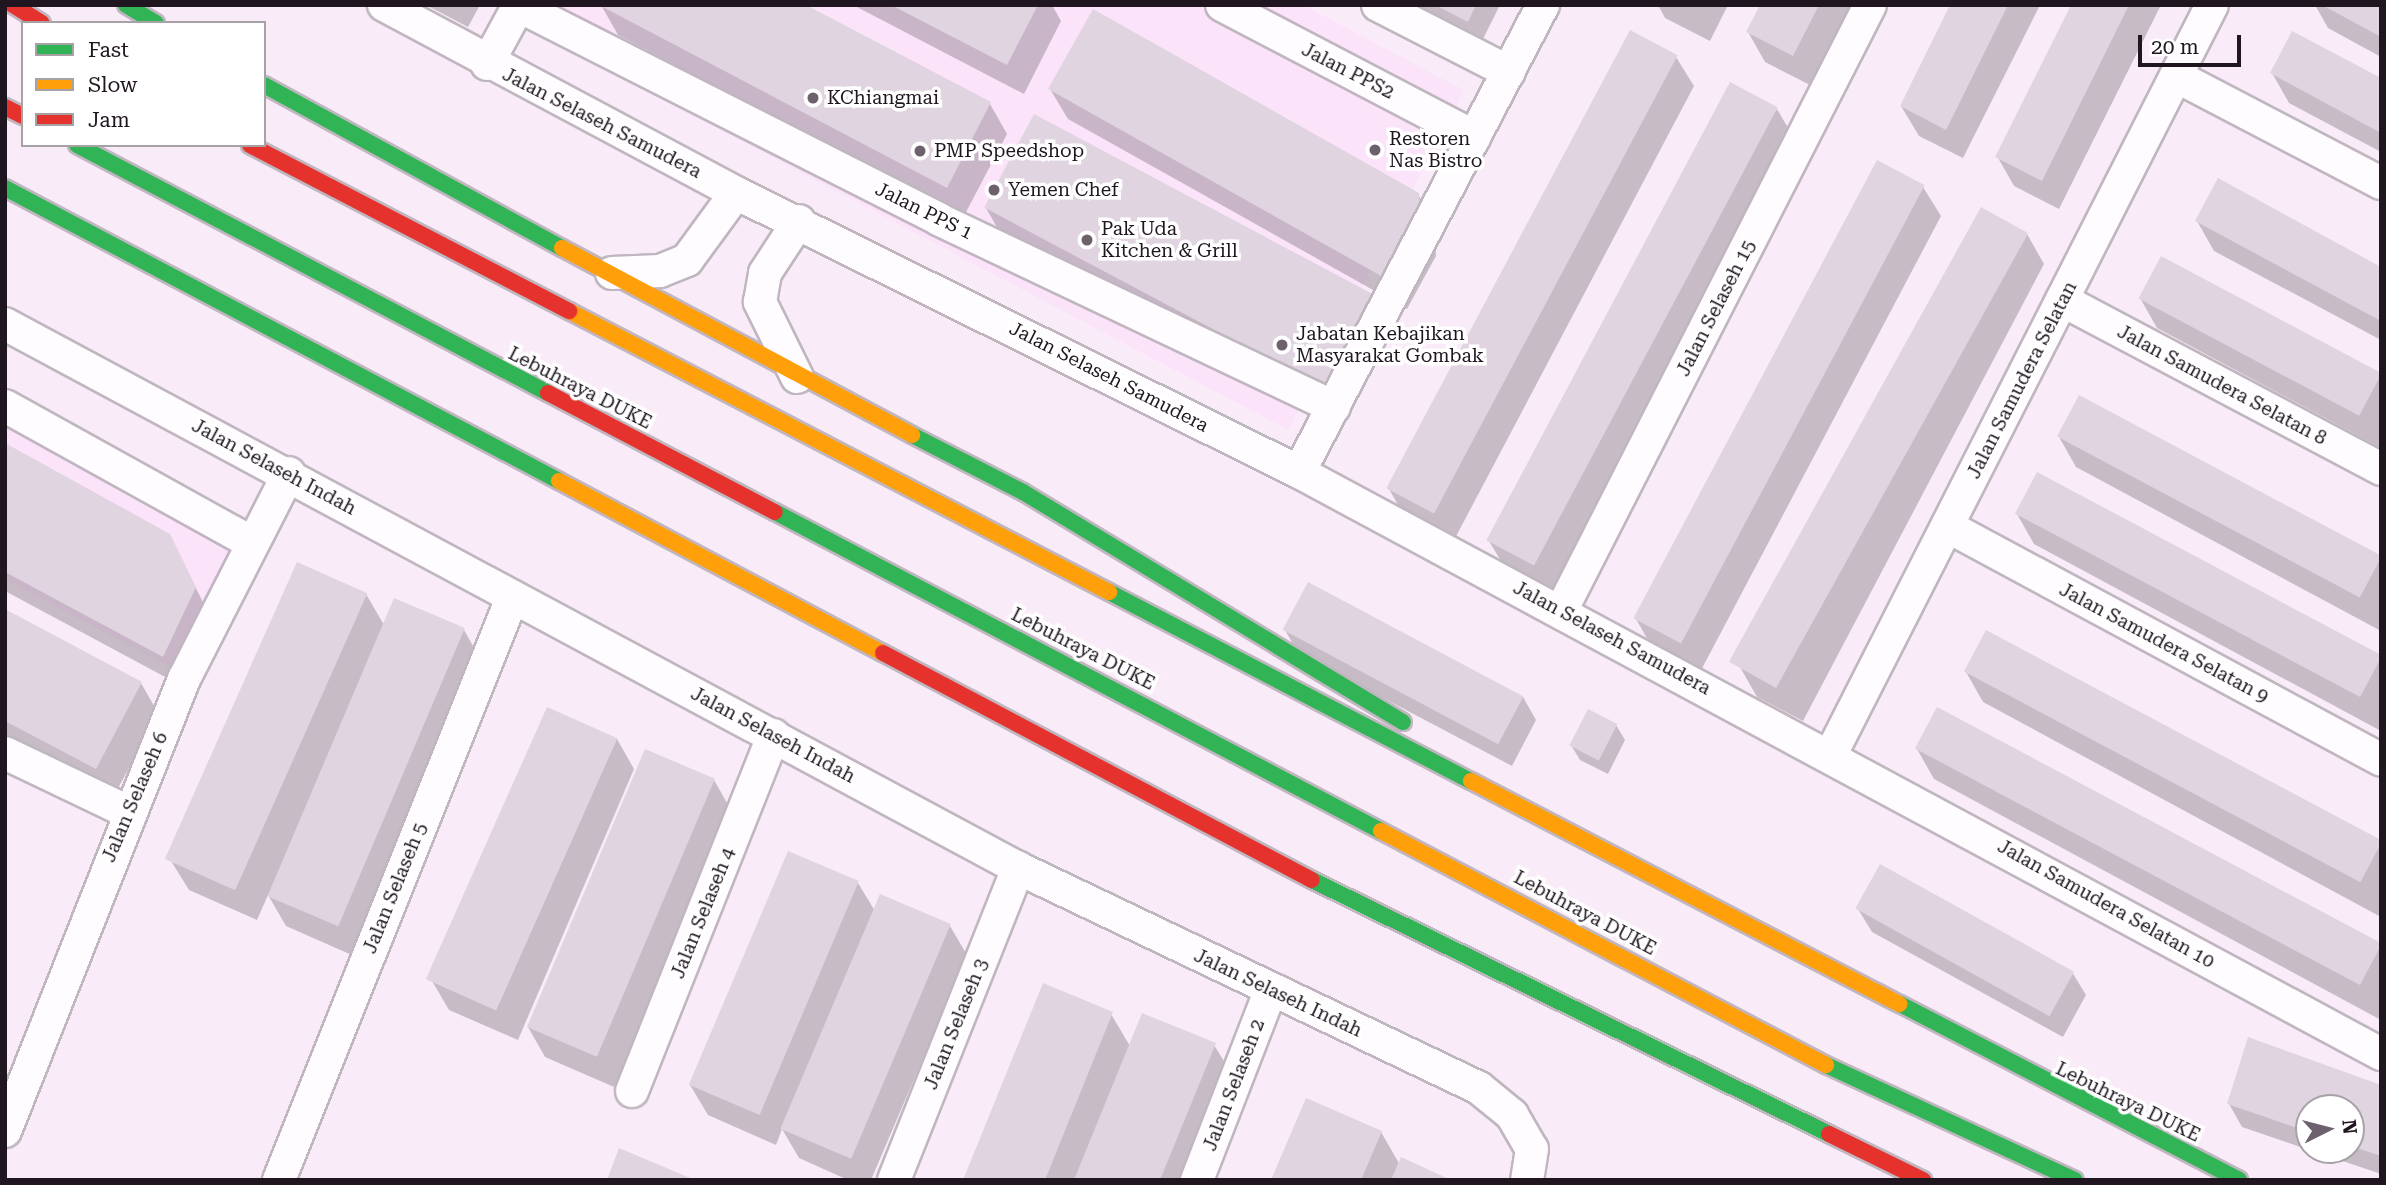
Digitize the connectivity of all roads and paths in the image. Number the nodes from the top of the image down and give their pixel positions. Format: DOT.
graph roads {
  1 [pos="13,5"];
  2 [pos="126,5"];
  3 [pos="384,5"];
  4 [pos="1222,5"];
  5 [pos="1378,5"];
  6 [pos="1543,5"];
  7 [pos="1870,5"];
  8 [pos="2212,5"];
  9 [pos="519,6"];
  10 [pos="39,21"];
  11 [pos="153,21"];
  12 [pos="487,64"];
  13 [pos="1509,72"];
  14 [pos="2176,76"];
  15 [pos="266,86"];
  16 [pos="5,107"];
  17 [pos="21,115"];
  18 [pos="1475,137"];
  19 [pos="81,147"];
  20 [pos="254,147"];
  21 [pos="2381,183"];
  22 [pos="5,188"];
  23 [pos="736,192"];
  24 [pos="799,221"];
  25 [pos="612,273"];
  26 [pos="2063,300"];
  27 [pos="5,324"];
  28 [pos="797,377"];
  29 [pos="5,406"];
  30 [pos="1334,407"];
  31 [pos="2381,470"];
  32 [pos="1299,472"];
  33 [pos="289,473"];
  34 [pos="1947,526"];
  35 [pos="250,542"];
  36 [pos="512,598"];
  37 [pos="1561,611"];
  38 [pos="774,735"];
  39 [pos="5,753"];
  40 [pos="1831,754"];
  41 [pos="2381,760"];
  42 [pos="128,812"];
  43 [pos="1614,857"];
  44 [pos="1018,869"];
  45 [pos="1271,989"];
  46 [pos="2381,1054"];
  47 [pos="632,1091"];
  48 [pos="5,1131"];
  49 [pos="1529,1165"];
  50 [pos="279,1180"];
  51 [pos="894,1180"];
  52 [pos="1198,1180"];
  53 [pos="1923,1180"];
  54 [pos="2075,1180"];
  55 [pos="2239,1180"];
  1 -- 10 [label="highway"];
  2 -- 11 [label="highway"];
  3 -- 12 [label="street, Jalan Selaseh Samudera"];
  4 -- 18 [label="street, Jalan PPS2"];
  5 -- 13 [label="street"];
  6 -- 13 [label="street"];
  7 -- 37 [label="street, Jalan Selaseh 15"];
  8 -- 14 [label="street, Jalan Samudera Selatan"];
  9 -- 12 [label="street"];
  9 -- 30 [label="street, Jalan PPS 1"];
  12 -- 23 [label="street, Jalan Selaseh Samudera"];
  13 -- 18 [label="street"];
  14 -- 21 [label="street"];
  14 -- 26 [label="street, Jalan Samudera Selatan"];
  15 -- 25 [label="highway"];
  16 -- 17 [label="highway"];
  18 -- 30 [label="street"];
  19 -- 54 [label="highway, Lebuhraya DUKE"];
  20 -- 43 [label="highway, Lebuhraya DUKE"];
  22 -- 53 [label="highway"];
  23 -- 24 [label="street, Jalan Selaseh Samudera"];
  23 -- 25 [label="street"];
  24 -- 28 [label="street"];
  24 -- 32 [label="street, Jalan Selaseh Samudera"];
  25 -- 28 [label="highway"];
  26 -- 31 [label="street, Jalan Samudera Selatan 8"];
  26 -- 34 [label="street, Jalan Samudera Selatan"];
  27 -- 33 [label="street, Jalan Selaseh Indah"];
  28 -- 43 [label="highway"];
  29 -- 35 [label="street"];
  30 -- 32 [label="street"];
  32 -- 37 [label="street, Jalan Selaseh Samudera"];
  33 -- 35 [label="street, Jalan Selaseh 6"];
  33 -- 36 [label="street, Jalan Selaseh Indah"];
  34 -- 40 [label="street, Jalan Samudera Selatan"];
  34 -- 41 [label="street, Jalan Samudera Selatan 9"];
  35 -- 42 [label="street, Jalan Selaseh 6"];
  36 -- 38 [label="street, Jalan Selaseh Indah"];
  36 -- 50 [label="street, Jalan Selaseh 5"];
  37 -- 40 [label="street, Jalan Selaseh Samudera"];
  38 -- 44 [label="street, Jalan Selaseh Indah"];
  38 -- 47 [label="street, Jalan Selaseh 4"];
  39 -- 42 [label="street"];
  40 -- 46 [label="street, Jalan Samudera Selatan 10"];
  42 -- 48 [label="street, Jalan Selaseh 6"];
  43 -- 55 [label="highway, Lebuhraya DUKE"];
  44 -- 45 [label="street, Jalan Selaseh Indah"];
  44 -- 51 [label="street, Jalan Selaseh 3"];
  45 -- 49 [label="street, Jalan Selaseh Indah"];
  45 -- 52 [label="street, Jalan Selaseh 2"];
}
